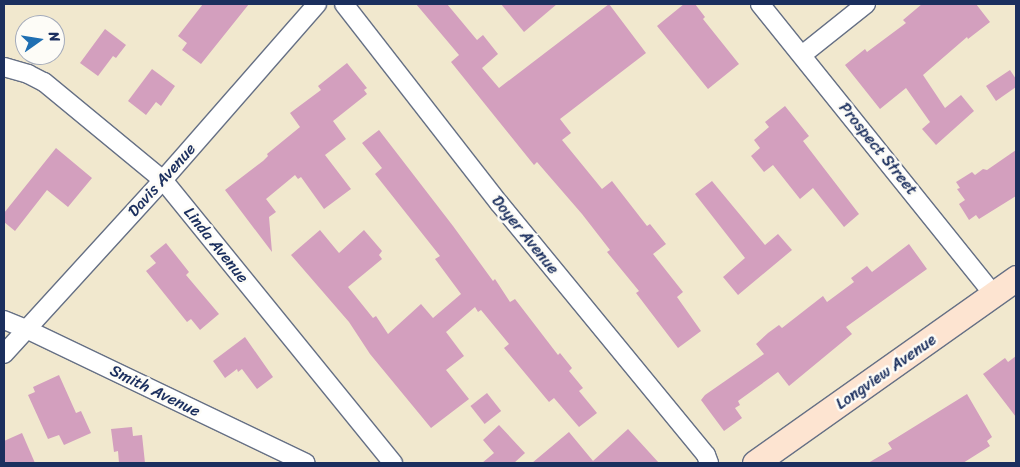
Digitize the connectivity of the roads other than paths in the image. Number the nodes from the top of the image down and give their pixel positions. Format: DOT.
graph roads {
  1 [pos="317,4"];
  2 [pos="344,4"];
  3 [pos="760,4"];
  4 [pos="866,4"];
  5 [pos="802,55"];
  6 [pos="4,67"];
  7 [pos="162,180"];
  8 [pos="1016,278"];
  9 [pos="994,295"];
  10 [pos="4,320"];
  11 [pos="26,329"];
  12 [pos="4,354"];
  13 [pos="306,463"];
  14 [pos="393,463"];
  15 [pos="709,463"];
  16 [pos="755,463"];
  1 -- 7 [label="street, Davis Avenue"];
  2 -- 15 [label="street, Doyer Avenue"];
  3 -- 5 [label="street, Prospect Street"];
  4 -- 5 [label="street"];
  5 -- 9 [label="street, Prospect Street"];
  6 -- 7 [label="street, Linda Avenue"];
  7 -- 11 [label="street, Davis Avenue"];
  7 -- 14 [label="street, Linda Avenue"];
  8 -- 9 [label="street, Longview Avenue"];
  9 -- 16 [label="street, Longview Avenue"];
  10 -- 11 [label="street, Smith Avenue"];
  11 -- 12 [label="street, Davis Avenue"];
  11 -- 13 [label="street, Smith Avenue"];
}
